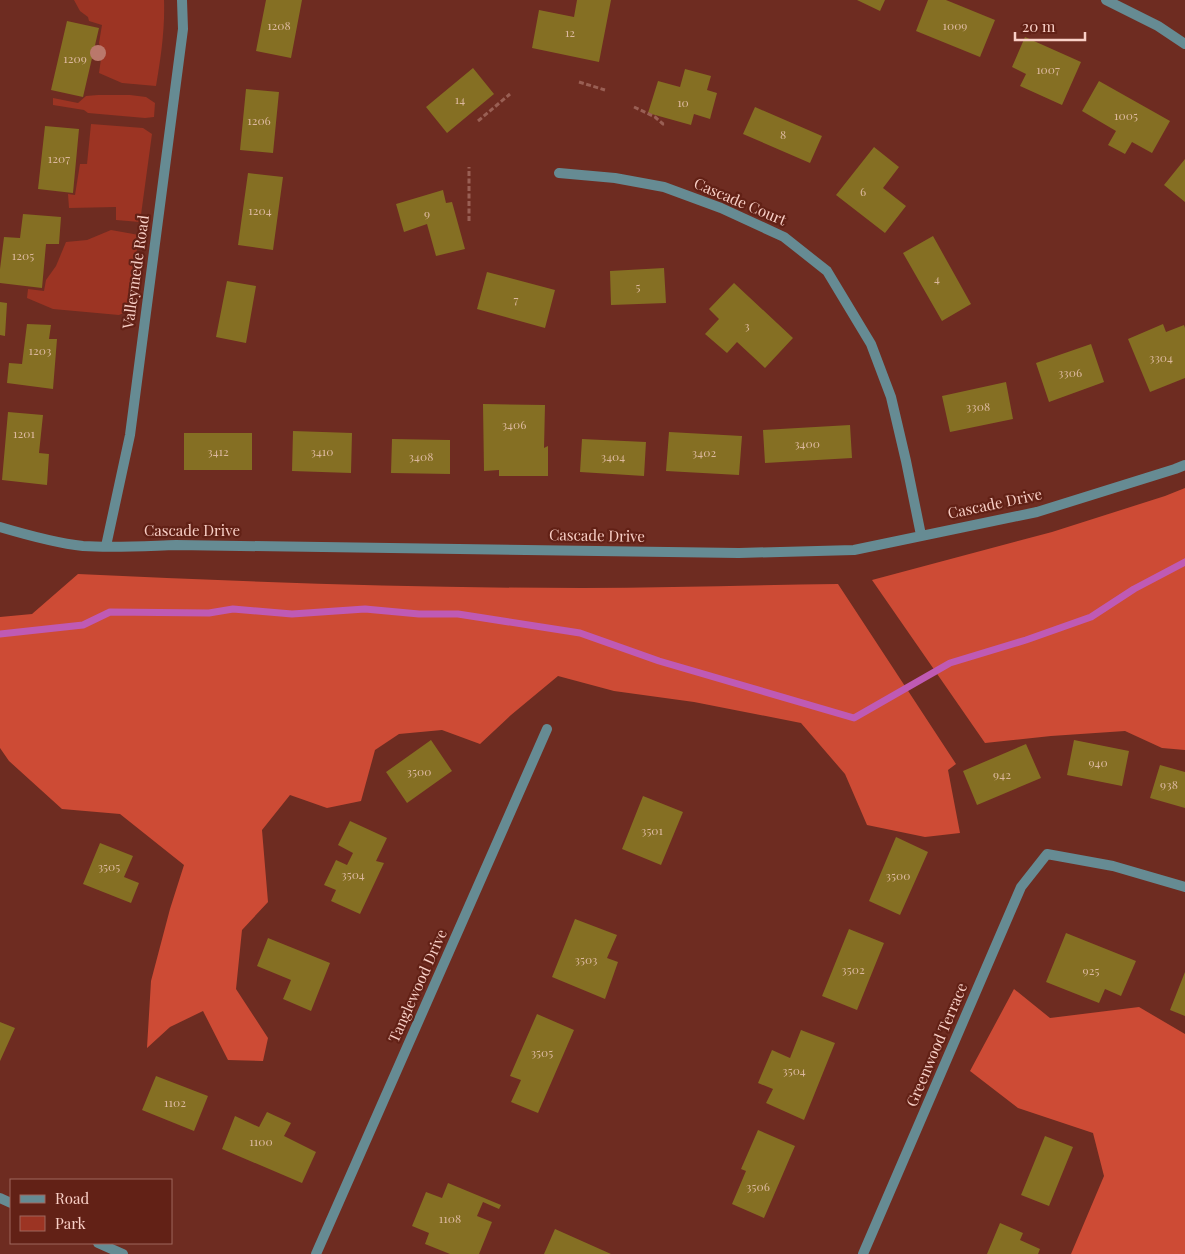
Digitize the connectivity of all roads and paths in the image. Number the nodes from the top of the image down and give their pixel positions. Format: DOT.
graph roads {
  1 [pos="182,0"];
  2 [pos="1106,0"];
  3 [pos="1185,44"];
  4 [pos="579,82"];
  5 [pos="605,90"];
  6 [pos="510,94"];
  7 [pos="634,107"];
  8 [pos="478,121"];
  9 [pos="666,124"];
  10 [pos="469,167"];
  11 [pos="558,173"];
  12 [pos="469,221"];
  13 [pos="1185,465"];
  14 [pos="0,527"];
  15 [pos="921,535"];
  16 [pos="106,546"];
  17 [pos="547,730"];
  18 [pos="1185,887"];
  19 [pos="100,1244"];
  20 [pos="123,1254"];
  21 [pos="316,1254"];
  22 [pos="864,1254"];
  1 -- 16 [label="street, Valleymede Road"];
  2 -- 3 [label="street"];
  4 -- 5 [label="path"];
  6 -- 8 [label="path"];
  7 -- 9 [label="path"];
  10 -- 12 [label="path"];
  11 -- 15 [label="street, Cascade Court"];
  13 -- 15 [label="street, Cascade Drive"];
  14 -- 16 [label="street, Cascade Drive"];
  15 -- 16 [label="street, Cascade Drive"];
  17 -- 21 [label="street, Tanglewood Drive"];
  18 -- 22 [label="street, Greenwood Terrace"];
  19 -- 20 [label="street"];
}
